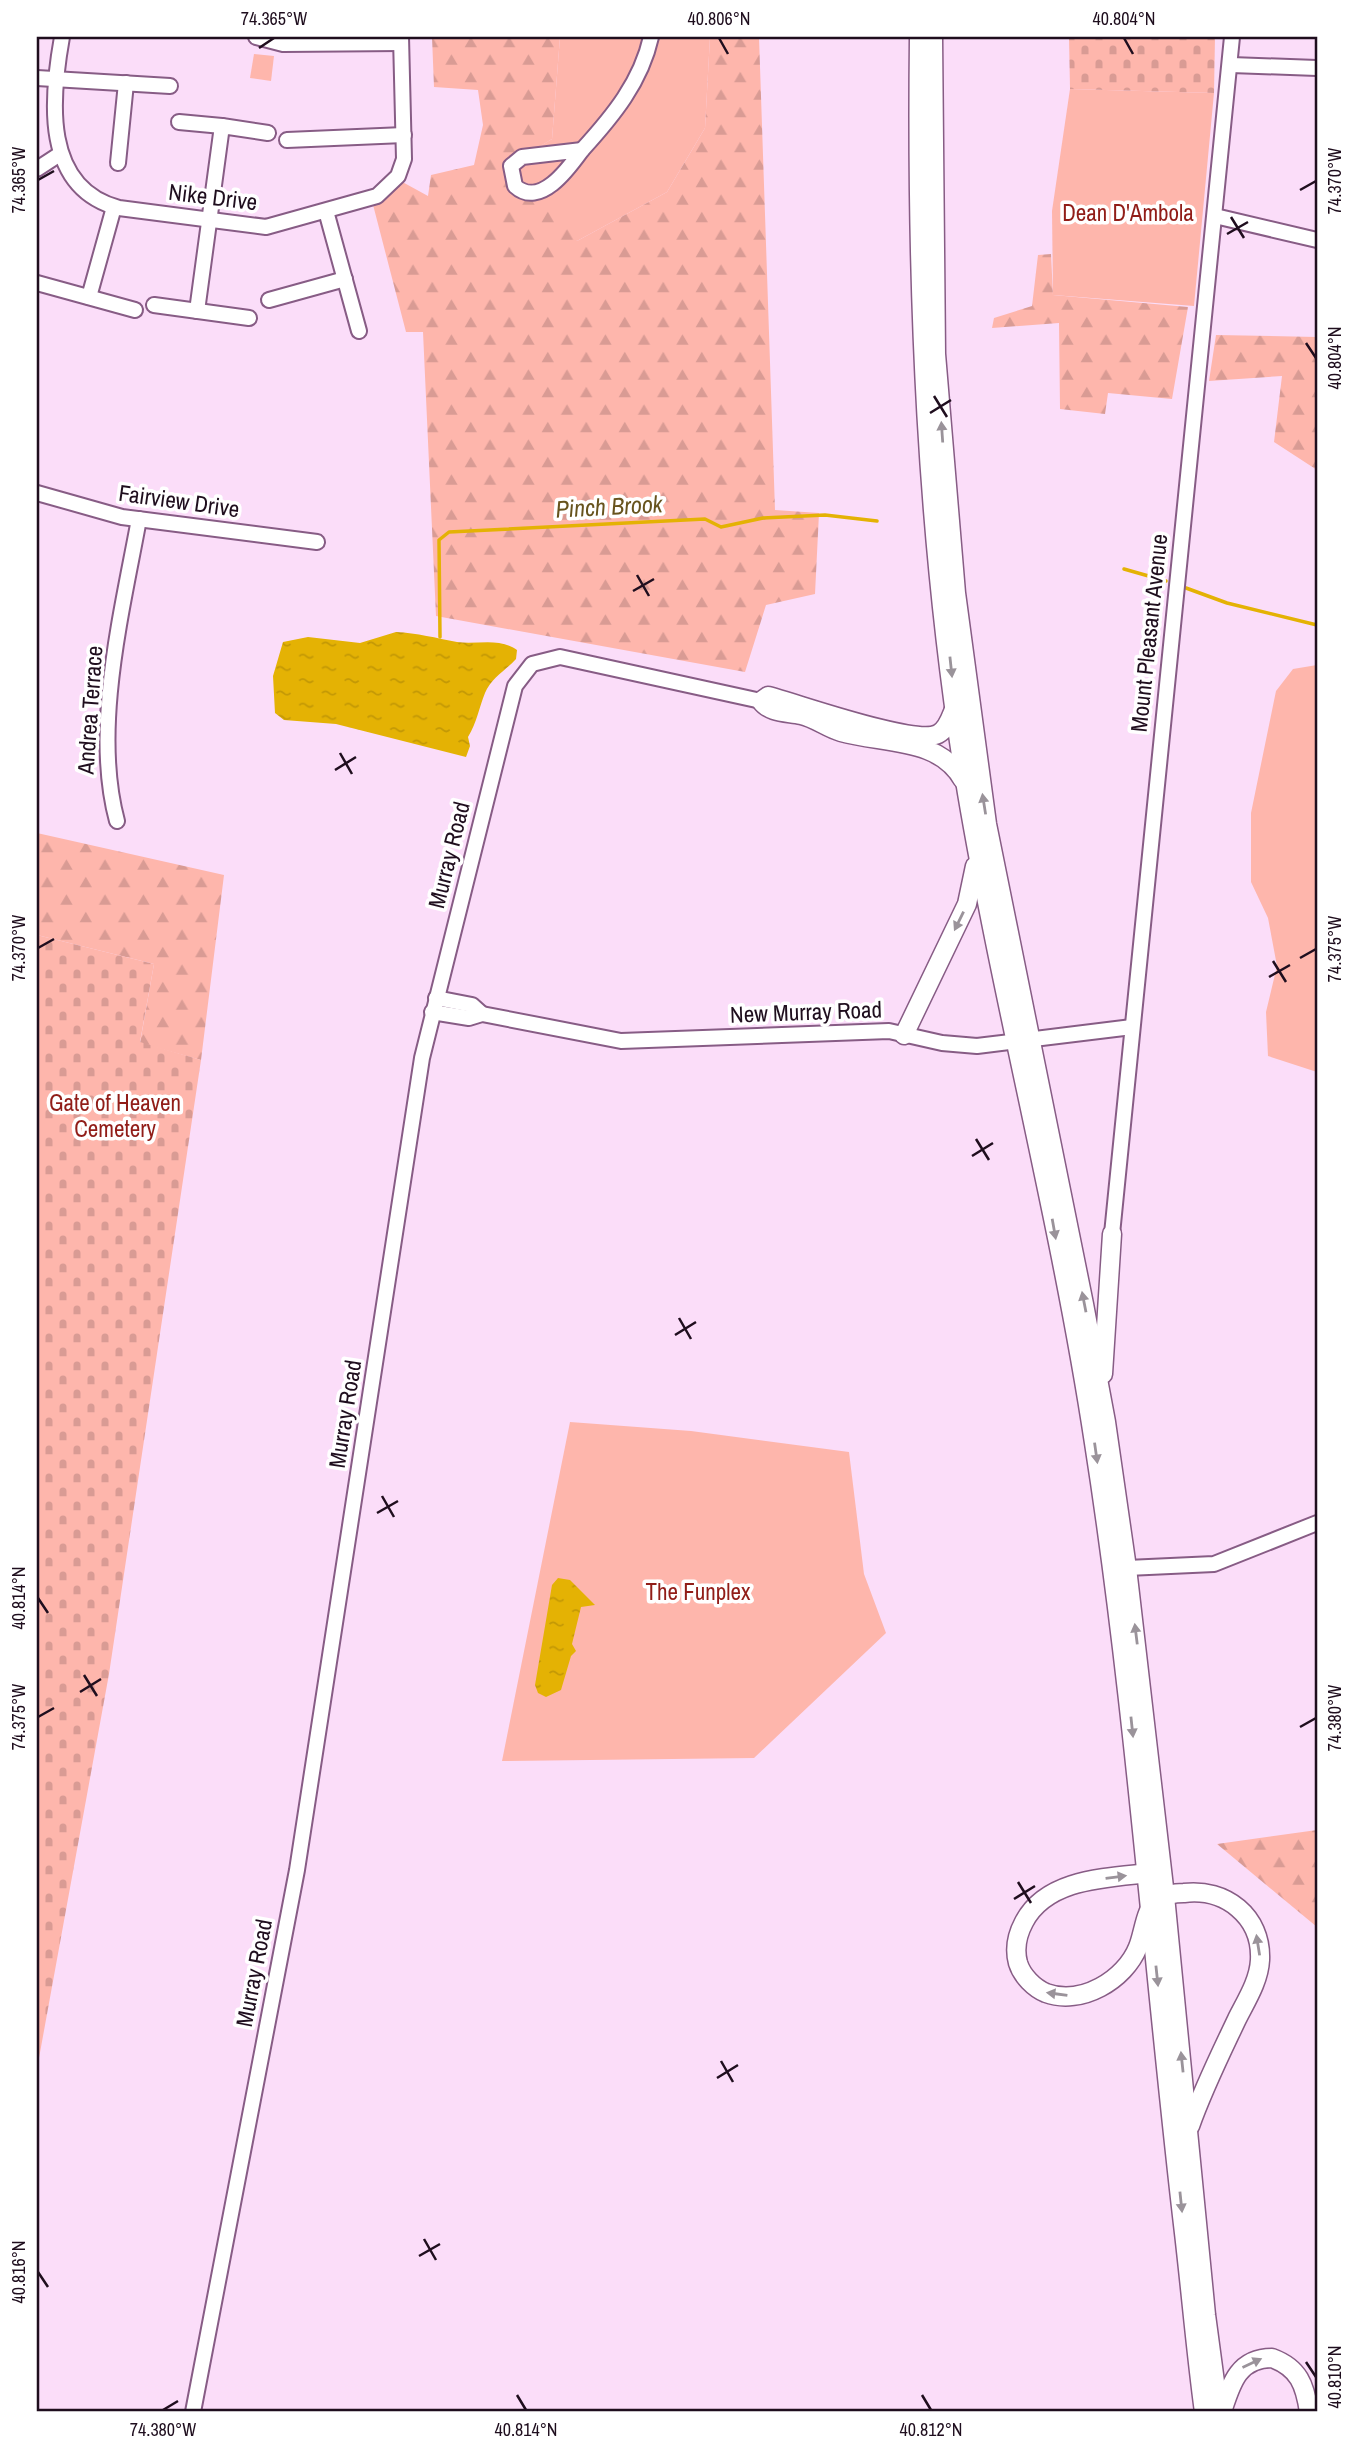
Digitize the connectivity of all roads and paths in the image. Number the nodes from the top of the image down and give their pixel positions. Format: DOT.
graph roads {
  1 [pos="62,37"];
  2 [pos="256,37"];
  3 [pos="651,37"];
  4 [pos="919,37"];
  5 [pos="933,37"];
  6 [pos="1232,37"];
  7 [pos="335,40"];
  8 [pos="401,40"];
  9 [pos="1231,65"];
  10 [pos="1317,68"];
  11 [pos="37,78"];
  12 [pos="57,79"];
  13 [pos="126,83"];
  14 [pos="170,86"];
  15 [pos="179,122"];
  16 [pos="222,126"];
  17 [pos="268,133"];
  18 [pos="404,135"];
  19 [pos="287,140"];
  20 [pos="582,150"];
  21 [pos="60,154"];
  22 [pos="118,163"];
  23 [pos="37,169"];
  24 [pos="114,207"];
  25 [pos="326,211"];
  26 [pos="1214,216"];
  27 [pos="209,220"];
  28 [pos="1317,240"];
  29 [pos="345,279"];
  30 [pos="37,283"];
  31 [pos="89,297"];
  32 [pos="269,300"];
  33 [pos="154,305"];
  34 [pos="135,310"];
  35 [pos="197,311"];
  36 [pos="248,318"];
  37 [pos="359,331"];
  38 [pos="37,494"];
  39 [pos="139,519"];
  40 [pos="317,542"];
  41 [pos="761,701"];
  42 [pos="955,707"];
  43 [pos="966,787"];
  44 [pos="117,821"];
  45 [pos="974,831"];
  46 [pos="434,1005"];
  47 [pos="1132,1027"];
  48 [pos="904,1035"];
  49 [pos="1022,1040"];
  50 [pos="1112,1234"];
  51 [pos="1102,1405"];
  52 [pos="1317,1523"];
  53 [pos="1127,1568"];
  54 [pos="1155,1873"];
  55 [pos="1165,1896"];
  56 [pos="1150,1908"];
  57 [pos="1189,2130"];
  58 [pos="193,2412"];
  59 [pos="1204,2412"];
  60 [pos="1220,2412"];
  61 [pos="1309,2412"];
  1 -- 12 [label="street, Nike Drive"];
  2 -- 7 [label="street, Nike Drive"];
  3 -- 20 [label="street"];
  4 -- 42 [label="main road, one-way"];
  49 -- 5 [label="main road, one-way"];
  6 -- 9 [label="street, Mount Pleasant Avenue"];
  7 -- 8 [label="street, Nike Drive"];
  8 -- 18 [label="street, Nike Drive"];
  9 -- 10 [label="street"];
  9 -- 26 [label="street, Mount Pleasant Avenue"];
  11 -- 12 [label="street"];
  12 -- 13 [label="street"];
  12 -- 21 [label="street, Nike Drive"];
  13 -- 14 [label="street"];
  13 -- 22 [label="street"];
  15 -- 16 [label="street"];
  16 -- 17 [label="street"];
  16 -- 27 [label="street"];
  18 -- 19 [label="street"];
  18 -- 25 [label="street, Nike Drive"];
  20 -- 20 [label="street"];
  21 -- 23 [label="street"];
  21 -- 24 [label="street, Nike Drive"];
  24 -- 27 [label="street, Nike Drive"];
  24 -- 31 [label="street"];
  25 -- 27 [label="street, Nike Drive"];
  25 -- 29 [label="street"];
  26 -- 28 [label="street"];
  26 -- 47 [label="street, Mount Pleasant Avenue"];
  27 -- 35 [label="street"];
  29 -- 32 [label="street"];
  29 -- 37 [label="street"];
  30 -- 31 [label="street"];
  31 -- 34 [label="street"];
  33 -- 35 [label="street"];
  35 -- 36 [label="street"];
  38 -- 39 [label="street, Fairview Drive"];
  39 -- 40 [label="street, Fairview Drive"];
  39 -- 44 [label="street, Andrea Terrace"];
  41 -- 42 [label="main road"];
  41 -- 43 [label="main road"];
  41 -- 46 [label="street, Murray Road"];
  42 -- 43 [label="main road"];
  43 -- 45 [label="main road"];
  45 -- 48 [label="main road, one-way"];
  45 -- 49 [label="main road"];
  46 -- 48 [label="street, New Murray Road"];
  46 -- 58 [label="street, Murray Road"];
  47 -- 49 [label="street, New Murray Road"];
  47 -- 50 [label="street, Mount Pleasant Avenue"];
  48 -- 49 [label="street, New Murray Road"];
  51 -- 49 [label="main road, one-way"];
  49 -- 54 [label="main road, one-way"];
  50 -- 51 [label="main road"];
  51 -- 53 [label="main road"];
  52 -- 53 [label="street"];
  54 -- 53 [label="main road, one-way"];
  54 -- 55 [label="main road"];
  54 -- 56 [label="main road"];
  56 -- 54 [label="main road, one-way"];
  55 -- 56 [label="main road"];
  57 -- 55 [label="main road, one-way"];
  57 -- 55 [label="main road, one-way"];
  56 -- 59 [label="main road, one-way"];
  57 -- 60 [label="main road"];
  60 -- 61 [label="main road, one-way"];
}
